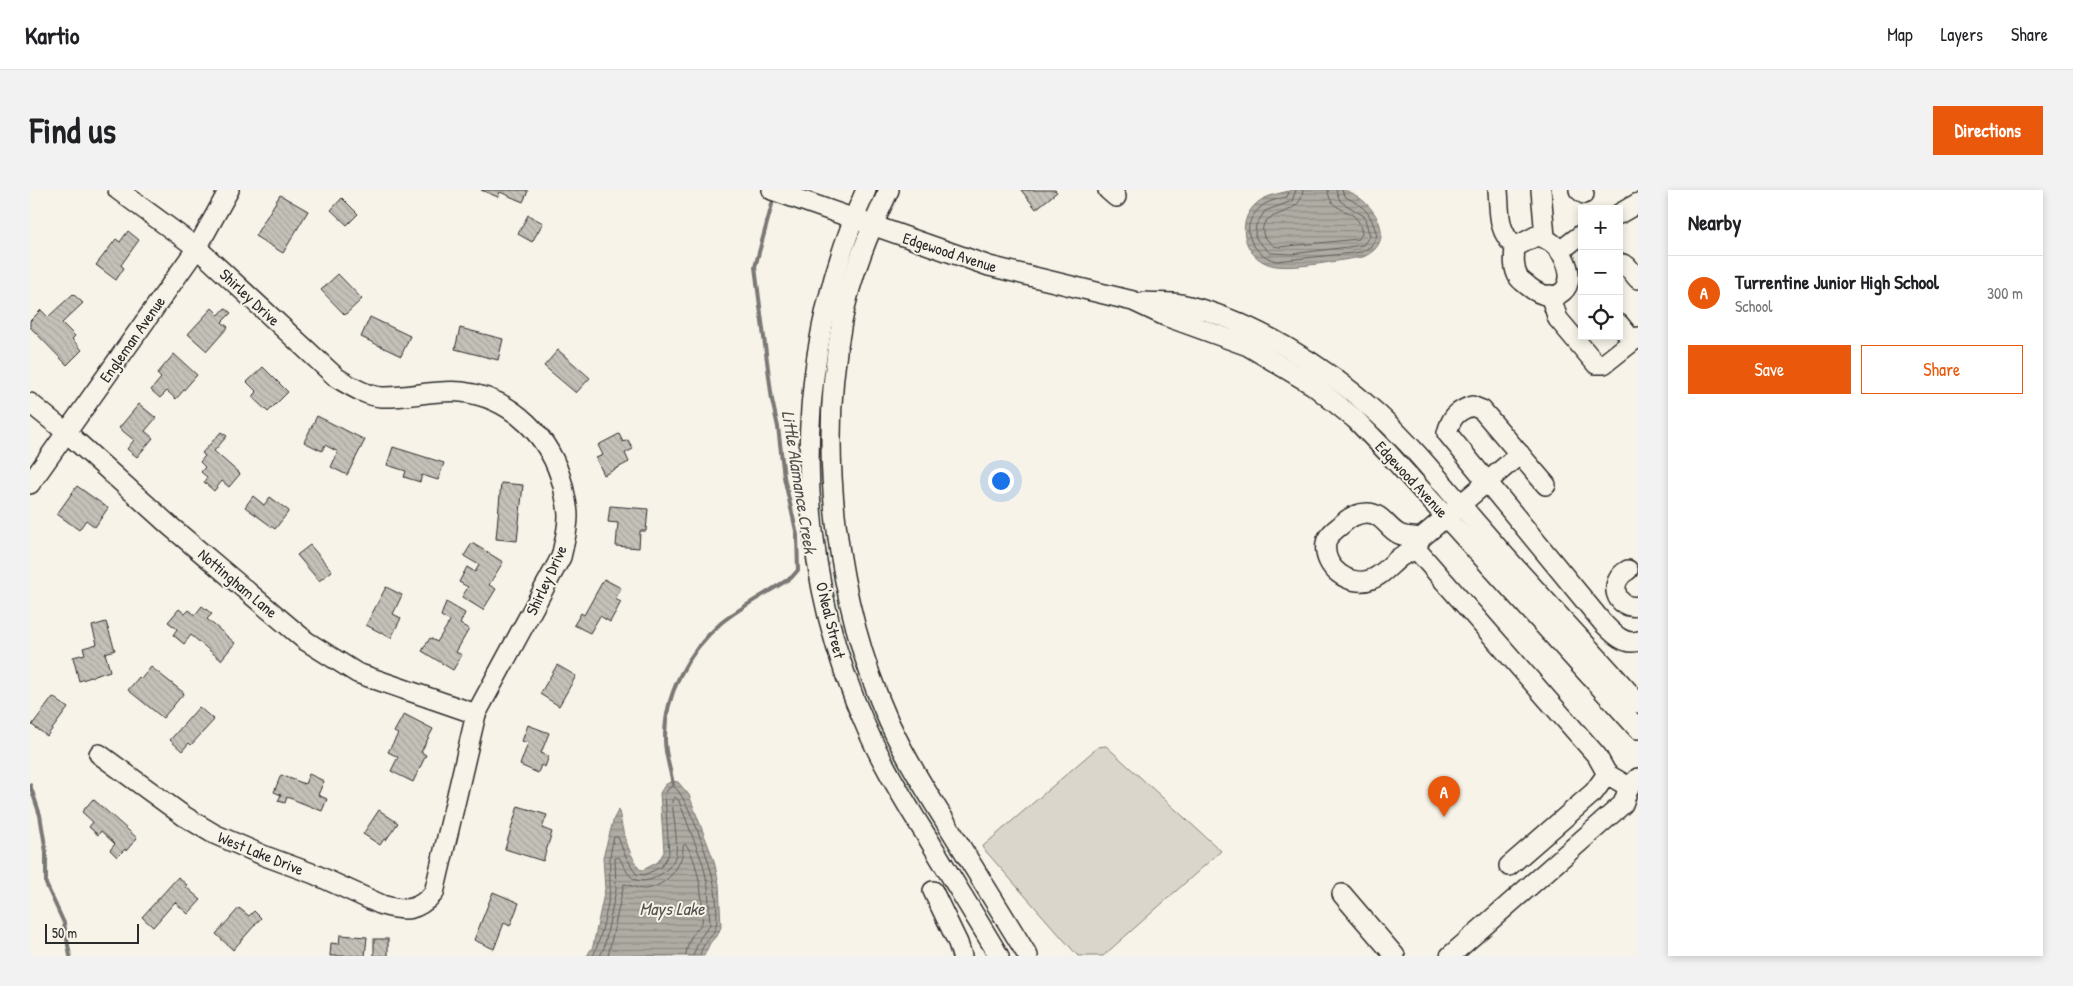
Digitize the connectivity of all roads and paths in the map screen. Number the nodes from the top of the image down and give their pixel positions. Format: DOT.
graph roads {
  1 [pos="118,190"];
  2 [pos="229,190"];
  3 [pos="772,190"];
  4 [pos="866,190"];
  5 [pos="889,190"];
  6 [pos="1498,190"];
  7 [pos="1541,190"];
  8 [pos="1638,204"];
  9 [pos="1623,212"];
  10 [pos="853,219"];
  11 [pos="872,226"];
  12 [pos="1545,237"];
  13 [pos="1578,237"];
  14 [pos="1515,247"];
  15 [pos="197,248"];
  16 [pos="1560,251"];
  17 [pos="1623,264"];
  18 [pos="1576,279"];
  19 [pos="1638,279"];
  20 [pos="1550,295"];
  21 [pos="1132,301"];
  22 [pos="1623,328"];
  23 [pos="1636,339"];
  24 [pos="1343,385"];
  25 [pos="1328,396"];
  26 [pos="30,403"];
  27 [pos="66,432"];
  28 [pos="1520,454"];
  29 [pos="1487,481"];
  30 [pos="30,484"];
  31 [pos="1546,485"];
  32 [pos="1461,503"];
  33 [pos="1446,516"];
  34 [pos="1419,544"];
  35 [pos="1628,570"];
  36 [pos="1638,606"];
  37 [pos="1638,641"];
  38 [pos="1630,686"];
  39 [pos="1638,703"];
  40 [pos="476,714"];
  41 [pos="1638,729"];
  42 [pos="99,754"];
  43 [pos="1607,774"];
  44 [pos="1633,783"];
  45 [pos="1527,888"];
  46 [pos="934,891"];
  47 [pos="434,893"];
  48 [pos="1342,894"];
  49 [pos="962,956"];
  50 [pos="1000,956"];
  51 [pos="1028,956"];
  52 [pos="1395,956"];
  53 [pos="1450,956"];
  1 -- 15 [label="street, Shirley Drive"];
  2 -- 15 [label="street, Engleman Avenue"];
  3 -- 10 [label="street, Edgewood Avenue"];
  4 -- 10 [label="street, O'Neal Street"];
  5 -- 11 [label="street, O'Neal Street"];
  6 -- 14 [label="street"];
  7 -- 12 [label="street"];
  8 -- 9 [label="street"];
  10 -- 11 [label="street, Edgewood Avenue"];
  10 -- 50 [label="street, O'Neal Street"];
  11 -- 21 [label="street, Edgewood Avenue"];
  11 -- 51 [label="street, O'Neal Street"];
  12 -- 14 [label="street"];
  12 -- 16 [label="street"];
  13 -- 16 [label="street"];
  14 -- 20 [label="street"];
  15 -- 27 [label="street, Engleman Avenue"];
  15 -- 40 [label="street, Shirley Drive"];
  16 -- 18 [label="street"];
  17 -- 19 [label="street"];
  18 -- 20 [label="street"];
  20 -- 23 [label="street"];
  21 -- 24 [label="street, Edgewood Avenue"];
  21 -- 25 [label="street, Edgewood Avenue"];
  22 -- 23 [label="street"];
  24 -- 25 [label="street"];
  24 -- 32 [label="street, Edgewood Avenue"];
  25 -- 33 [label="street, Edgewood Avenue"];
  26 -- 27 [label="street, Nottingham Lane"];
  27 -- 30 [label="street, Engleman Avenue"];
  27 -- 40 [label="street, Nottingham Lane"];
  28 -- 29 [label="street"];
  28 -- 29 [label="street"];
  28 -- 31 [label="street"];
  29 -- 32 [label="street"];
  29 -- 37 [label="street"];
  32 -- 33 [label="street"];
  32 -- 38 [label="street, Edgewood Avenue"];
  33 -- 34 [label="street"];
  33 -- 41 [label="street, Edgewood Avenue"];
  34 -- 34 [label="street"];
  34 -- 43 [label="street"];
  35 -- 36 [label="street"];
  38 -- 39 [label="street, Edgewood Avenue"];
  40 -- 47 [label="street, Shirley Drive"];
  42 -- 47 [label="street, West Lake Drive"];
  43 -- 44 [label="street"];
  43 -- 45 [label="street"];
  44 -- 45 [label="street"];
  45 -- 53 [label="street"];
  46 -- 49 [label="street"];
  48 -- 52 [label="street"];
}
